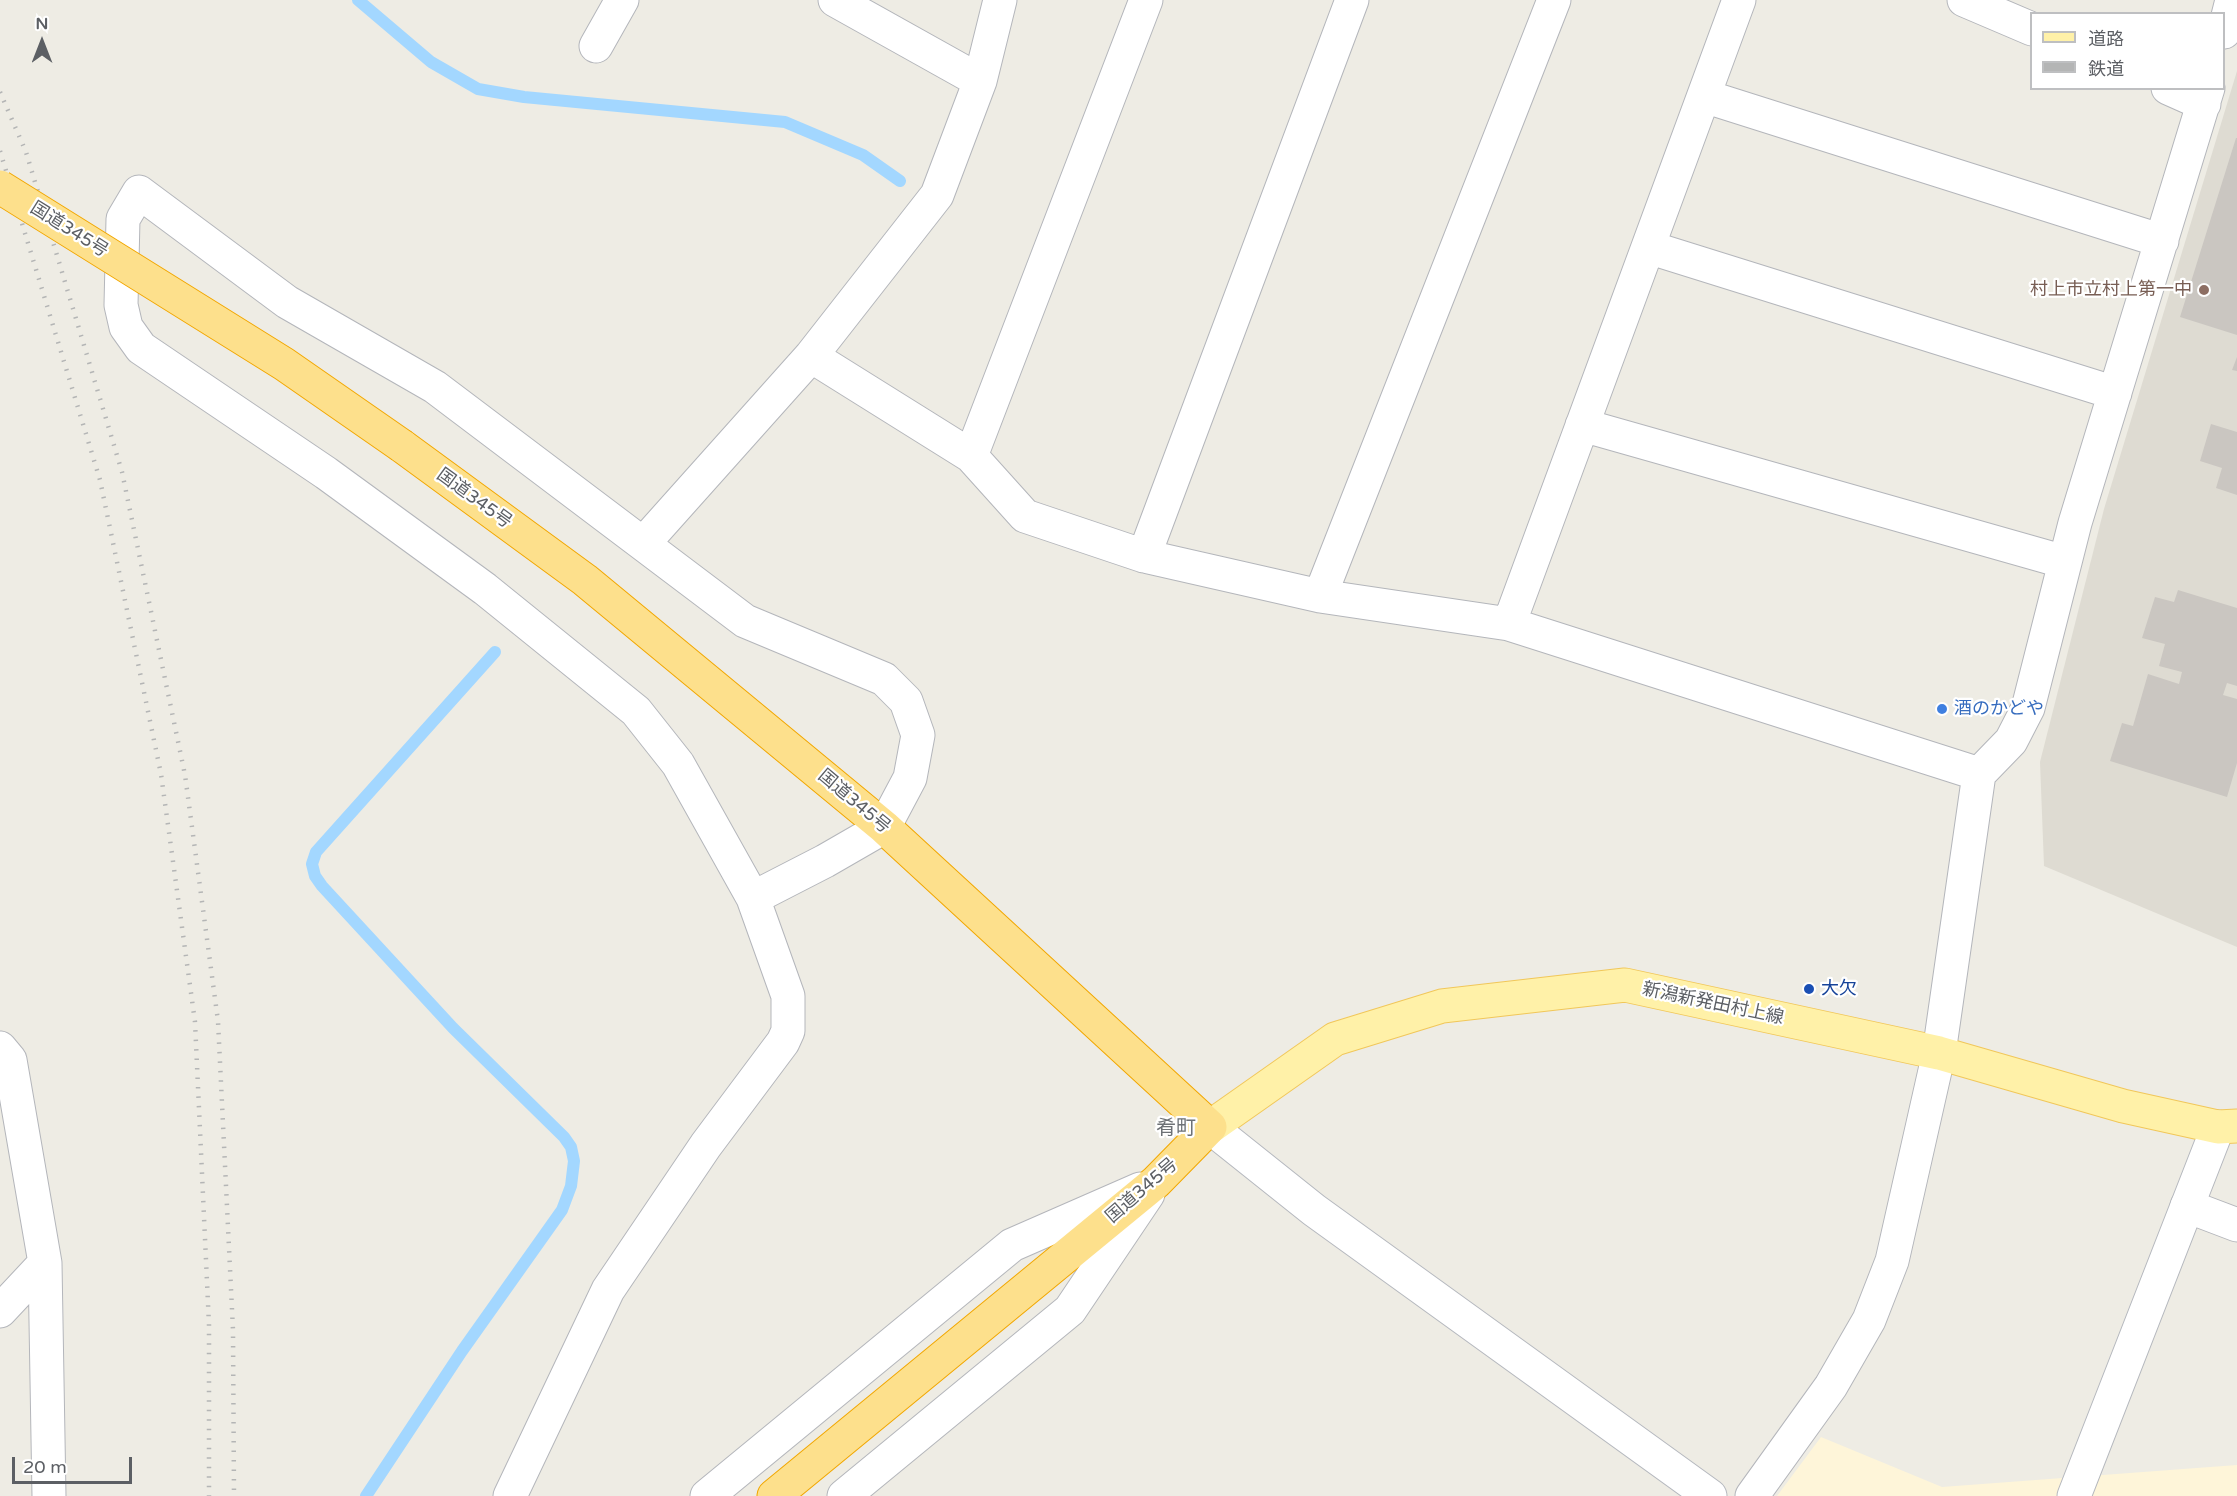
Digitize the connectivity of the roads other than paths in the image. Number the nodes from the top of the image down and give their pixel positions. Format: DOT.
graph roads {
  1 [pos="622,0"];
  2 [pos="835,0"];
  3 [pos="1000,0"];
  4 [pos="1146,0"];
  5 [pos="1352,0"];
  6 [pos="1554,0"];
  7 [pos="1739,0"];
  8 [pos="1964,0"];
  9 [pos="2232,0"];
  10 [pos="2225,25"];
  11 [pos="2030,29"];
  12 [pos="596,46"];
  13 [pos="980,81"];
  14 [pos="2178,90"];
  15 [pos="1704,96"];
  16 [pos="2206,96"];
  17 [pos="0,187"];
  18 [pos="2162,241"];
  19 [pos="1648,247"];
  20 [pos="811,356"];
  21 [pos="2115,393"];
  22 [pos="1582,425"];
  23 [pos="971,456"];
  24 [pos="643,544"];
  25 [pos="1144,556"];
  26 [pos="2065,562"];
  27 [pos="1320,596"];
  28 [pos="1509,624"];
  29 [pos="1979,774"];
  30 [pos="884,827"];
  31 [pos="753,898"];
  32 [pos="0,1048"];
  33 [pos="1939,1053"];
  34 [pos="1210,1127"];
  35 [pos="2227,1127"];
  36 [pos="1156,1182"];
  37 [pos="2187,1206"];
  38 [pos="2237,1225"];
  39 [pos="45,1263"];
  40 [pos="0,1311"];
  41 [pos="855,1493"];
  42 [pos="49,1496"];
  43 [pos="510,1496"];
  44 [pos="706,1496"];
  45 [pos="774,1496"];
  46 [pos="1710,1496"];
  47 [pos="1752,1496"];
  48 [pos="2073,1496"];
  1 -- 12 [label="street"];
  2 -- 13 [label="street"];
  3 -- 13 [label="street"];
  4 -- 23 [label="street"];
  5 -- 25 [label="street"];
  6 -- 27 [label="street"];
  7 -- 15 [label="street"];
  8 -- 11 [label="street"];
  9 -- 10 [label="street"];
  13 -- 20 [label="street"];
  14 -- 16 [label="street"];
  15 -- 18 [label="street"];
  15 -- 19 [label="street"];
  16 -- 18 [label="street"];
  17 -- 30 [label="highway, 国道345号, bridge"];
  18 -- 21 [label="street"];
  19 -- 21 [label="street"];
  19 -- 22 [label="street"];
  20 -- 23 [label="street"];
  20 -- 24 [label="street"];
  21 -- 26 [label="street"];
  22 -- 26 [label="street"];
  22 -- 28 [label="street"];
  23 -- 25 [label="street"];
  24 -- 30 [label="street"];
  24 -- 31 [label="street"];
  25 -- 27 [label="street"];
  26 -- 29 [label="street"];
  27 -- 28 [label="street"];
  28 -- 29 [label="street"];
  29 -- 33 [label="street"];
  30 -- 31 [label="street"];
  30 -- 34 [label="highway, 国道345号"];
  31 -- 43 [label="street"];
  32 -- 39 [label="street"];
  33 -- 34 [label="main road, 新潟新発田村上線"];
  33 -- 35 [label="main road, 新潟新発田村上線"];
  33 -- 47 [label="street"];
  34 -- 36 [label="highway, 国道345号"];
  34 -- 46 [label="street"];
  35 -- 37 [label="street"];
  36 -- 41 [label="street"];
  36 -- 44 [label="street"];
  36 -- 45 [label="highway, 国道345号"];
  37 -- 38 [label="street"];
  37 -- 48 [label="street"];
  39 -- 40 [label="street"];
  39 -- 42 [label="street"];
}
